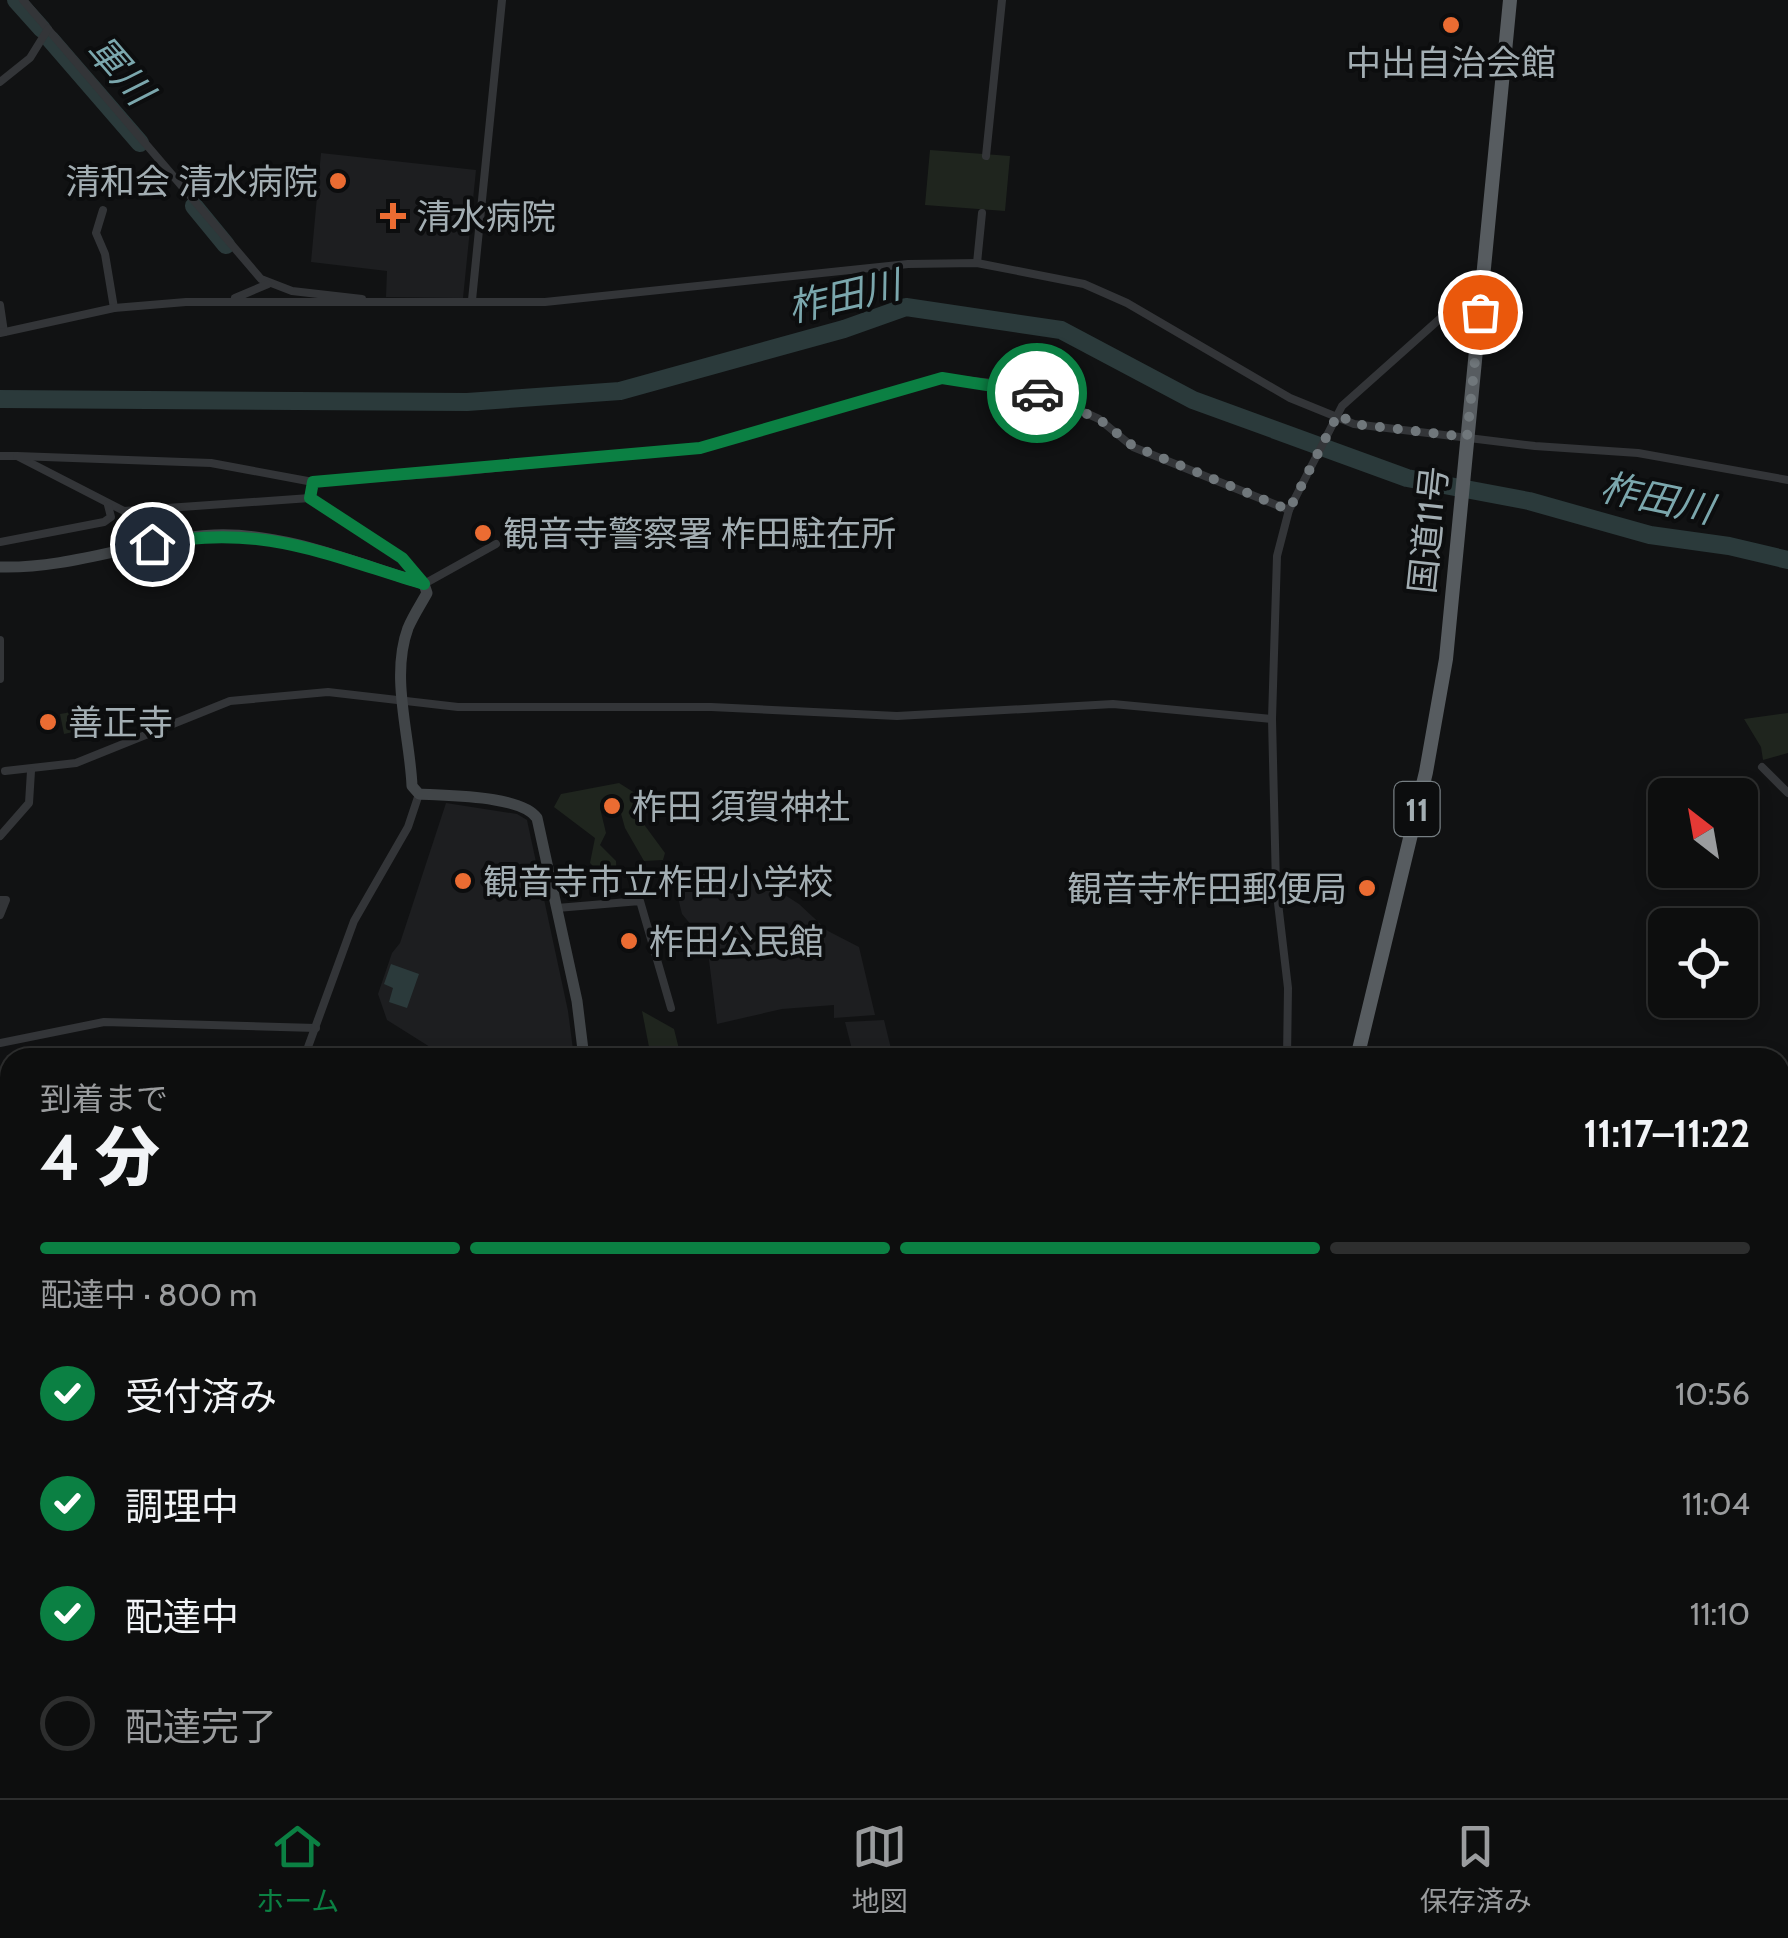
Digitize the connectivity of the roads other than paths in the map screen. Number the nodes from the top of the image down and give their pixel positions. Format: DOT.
graph roads {
  1 [pos="23,0"];
  2 [pos="502,0"];
  3 [pos="1002,0"];
  4 [pos="1510,0"];
  5 [pos="48,30"];
  6 [pos="0,82"];
  7 [pos="986,156"];
  8 [pos="103,210"];
  9 [pos="982,213"];
  10 [pos="1486,261"];
  11 [pos="977,263"];
  12 [pos="268,284"];
  13 [pos="227,300"];
  14 [pos="472,300"];
  15 [pos="371,302"];
  16 [pos="0,305"];
  17 [pos="114,308"];
  18 [pos="2,332"];
  19 [pos="1338,414"];
  20 [pos="1467,437"];
  21 [pos="0,456"];
  22 [pos="17,456"];
  23 [pos="1788,480"];
  24 [pos="313,482"];
  25 [pos="310,498"];
  26 [pos="108,505"];
  27 [pos="1289,510"];
  28 [pos="0,542"];
  29 [pos="496,544"];
  30 [pos="0,567"];
  31 [pos="424,584"];
  32 [pos="0,640"];
  33 [pos="0,680"];
  34 [pos="402,704"];
  35 [pos="1272,719"];
  36 [pos="1762,767"];
  37 [pos="5,771"];
  38 [pos="30,771"];
  39 [pos="1788,793"];
  40 [pos="419,794"];
  41 [pos="0,836"];
  42 [pos="0,900"];
  43 [pos="557,908"];
  44 [pos="0,915"];
  45 [pos="671,1008"];
  46 [pos="316,1028"];
  47 [pos="0,1043"];
  48 [pos="308,1048"];
  49 [pos="582,1048"];
  50 [pos="1287,1048"];
  51 [pos="1359,1048"];
  1 -- 5 [label="street"];
  2 -- 14 [label="street"];
  3 -- 7 [label="street"];
  4 -- 10 [label="highway, 国道11号 / 11"];
  5 -- 6 [label="street"];
  5 -- 12 [label="street"];
  8 -- 17 [label="street"];
  9 -- 11 [label="street"];
  10 -- 19 [label="street"];
  10 -- 20 [label="highway, 国道11号 / 11"];
  11 -- 14 [label="street"];
  11 -- 19 [label="street"];
  12 -- 13 [label="street"];
  12 -- 15 [label="street"];
  13 -- 15 [label="street"];
  13 -- 17 [label="street"];
  14 -- 15 [label="street"];
  16 -- 18 [label="street"];
  17 -- 18 [label="street"];
  19 -- 20 [label="street"];
  19 -- 27 [label="street"];
  20 -- 23 [label="street"];
  20 -- 51 [label="highway, 国道11号 / 11"];
  21 -- 22 [label="street"];
  22 -- 24 [label="street"];
  22 -- 26 [label="street"];
  24 -- 25 [label="street"];
  24 -- 27 [label="street"];
  25 -- 26 [label="street"];
  25 -- 31 [label="street"];
  26 -- 28 [label="street"];
  27 -- 35 [label="street"];
  29 -- 31 [label="street"];
  30 -- 31 [label="main road"];
  31 -- 34 [label="main road"];
  32 -- 33 [label="street"];
  34 -- 35 [label="street"];
  34 -- 38 [label="street"];
  34 -- 40 [label="main road"];
  35 -- 50 [label="street"];
  36 -- 39 [label="street"];
  37 -- 38 [label="street"];
  38 -- 41 [label="street"];
  40 -- 43 [label="main road"];
  40 -- 46 [label="street"];
  42 -- 44 [label="street"];
  43 -- 45 [label="street"];
  43 -- 49 [label="main road"];
  46 -- 47 [label="street"];
  46 -- 48 [label="street"];
}
